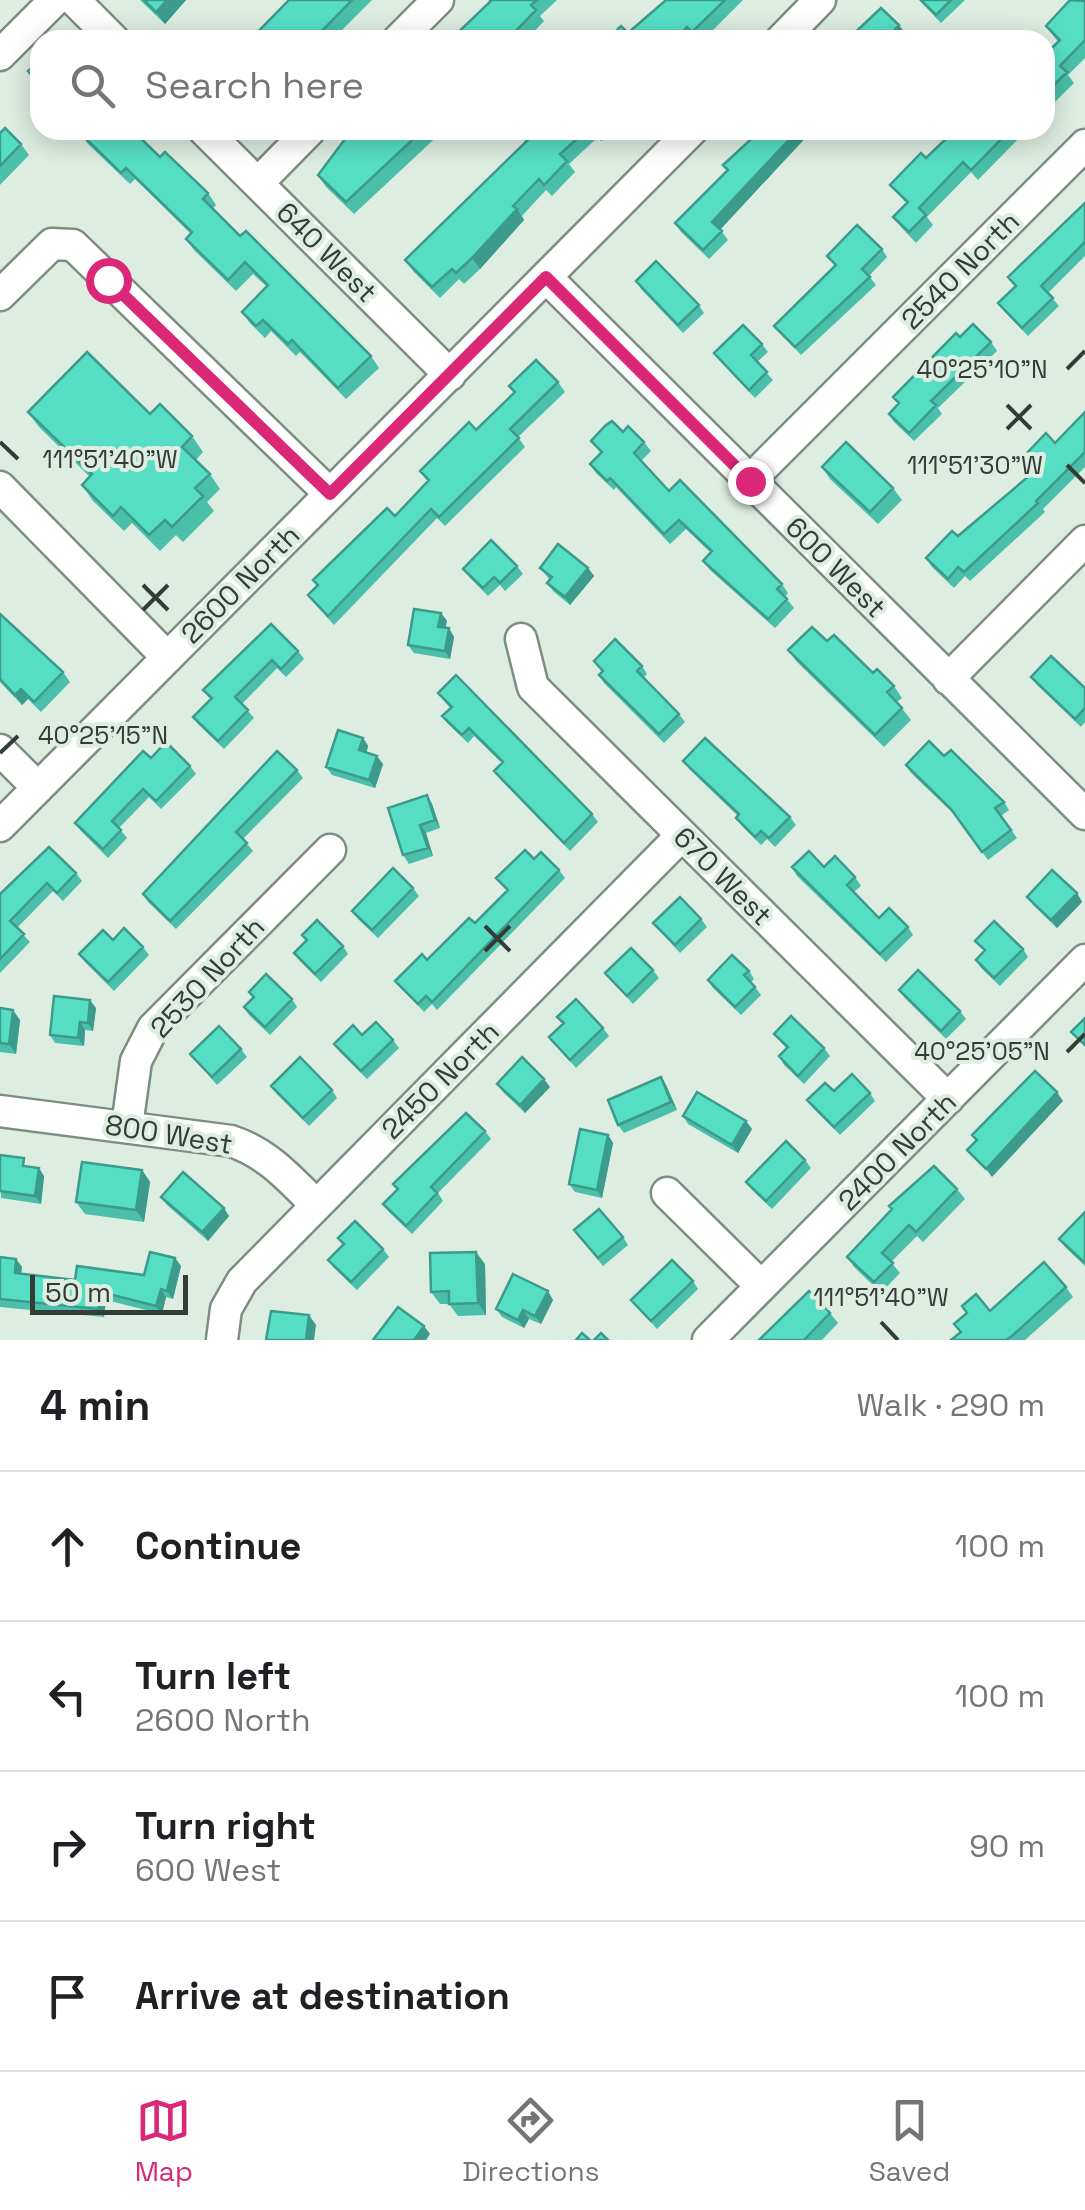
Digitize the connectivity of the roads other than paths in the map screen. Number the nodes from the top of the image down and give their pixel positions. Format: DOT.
graph roads {
  1 [pos="55,0"];
  2 [pos="74,0"];
  3 [pos="438,0"];
  4 [pos="820,0"];
  5 [pos="104,30"];
  6 [pos="408,30"];
  7 [pos="791,30"];
  8 [pos="0,55"];
  9 [pos="214,140"];
  10 [pos="300,140"];
  11 [pos="682,140"];
  12 [pos="1085,144"];
  13 [pos="258,184"];
  14 [pos="546,277"];
  15 [pos="0,295"];
  16 [pos="450,374"];
  17 [pos="750,481"];
  18 [pos="0,487"];
  19 [pos="330,494"];
  20 [pos="1085,541"];
  21 [pos="521,638"];
  22 [pos="167,657"];
  23 [pos="948,679"];
  24 [pos="0,750"];
  25 [pos="38,788"];
  26 [pos="1085,814"];
  27 [pos="0,826"];
  28 [pos="682,835"];
  29 [pos="330,850"];
  30 [pos="1085,960"];
  31 [pos="948,1100"];
  32 [pos="0,1111"];
  33 [pos="127,1126"];
  34 [pos="667,1193"];
  35 [pos="316,1205"];
  36 [pos="761,1286"];
  37 [pos="222,1340"];
  38 [pos="708,1340"];
  1 -- 8 [label="street"];
  2 -- 5 [label="street"];
  3 -- 6 [label="street"];
  4 -- 7 [label="street"];
  9 -- 13 [label="street, 640 West"];
  10 -- 13 [label="street"];
  11 -- 14 [label="street, 2600 North"];
  12 -- 17 [label="street, 2540 North"];
  13 -- 16 [label="street, 640 West"];
  14 -- 16 [label="street, 2600 North"];
  14 -- 17 [label="street, 600 West"];
  15 -- 19 [label="street"];
  16 -- 19 [label="street, 2600 North"];
  17 -- 23 [label="street, 600 West"];
  18 -- 22 [label="street"];
  19 -- 22 [label="street, 2600 North"];
  20 -- 23 [label="street"];
  21 -- 28 [label="street, 670 West"];
  22 -- 25 [label="street, 2600 North"];
  23 -- 26 [label="street, 600 West"];
  24 -- 25 [label="street"];
  25 -- 27 [label="street, 2600 North"];
  28 -- 31 [label="street, 670 West"];
  28 -- 35 [label="street, 2450 North"];
  29 -- 33 [label="street, 2530 North"];
  30 -- 31 [label="street, 2400 North"];
  31 -- 36 [label="street, 2400 North"];
  32 -- 33 [label="street, 800 West"];
  33 -- 35 [label="street, 800 West"];
  34 -- 36 [label="street"];
  35 -- 37 [label="street, 2450 North"];
  36 -- 38 [label="street, 2400 North"];
}
